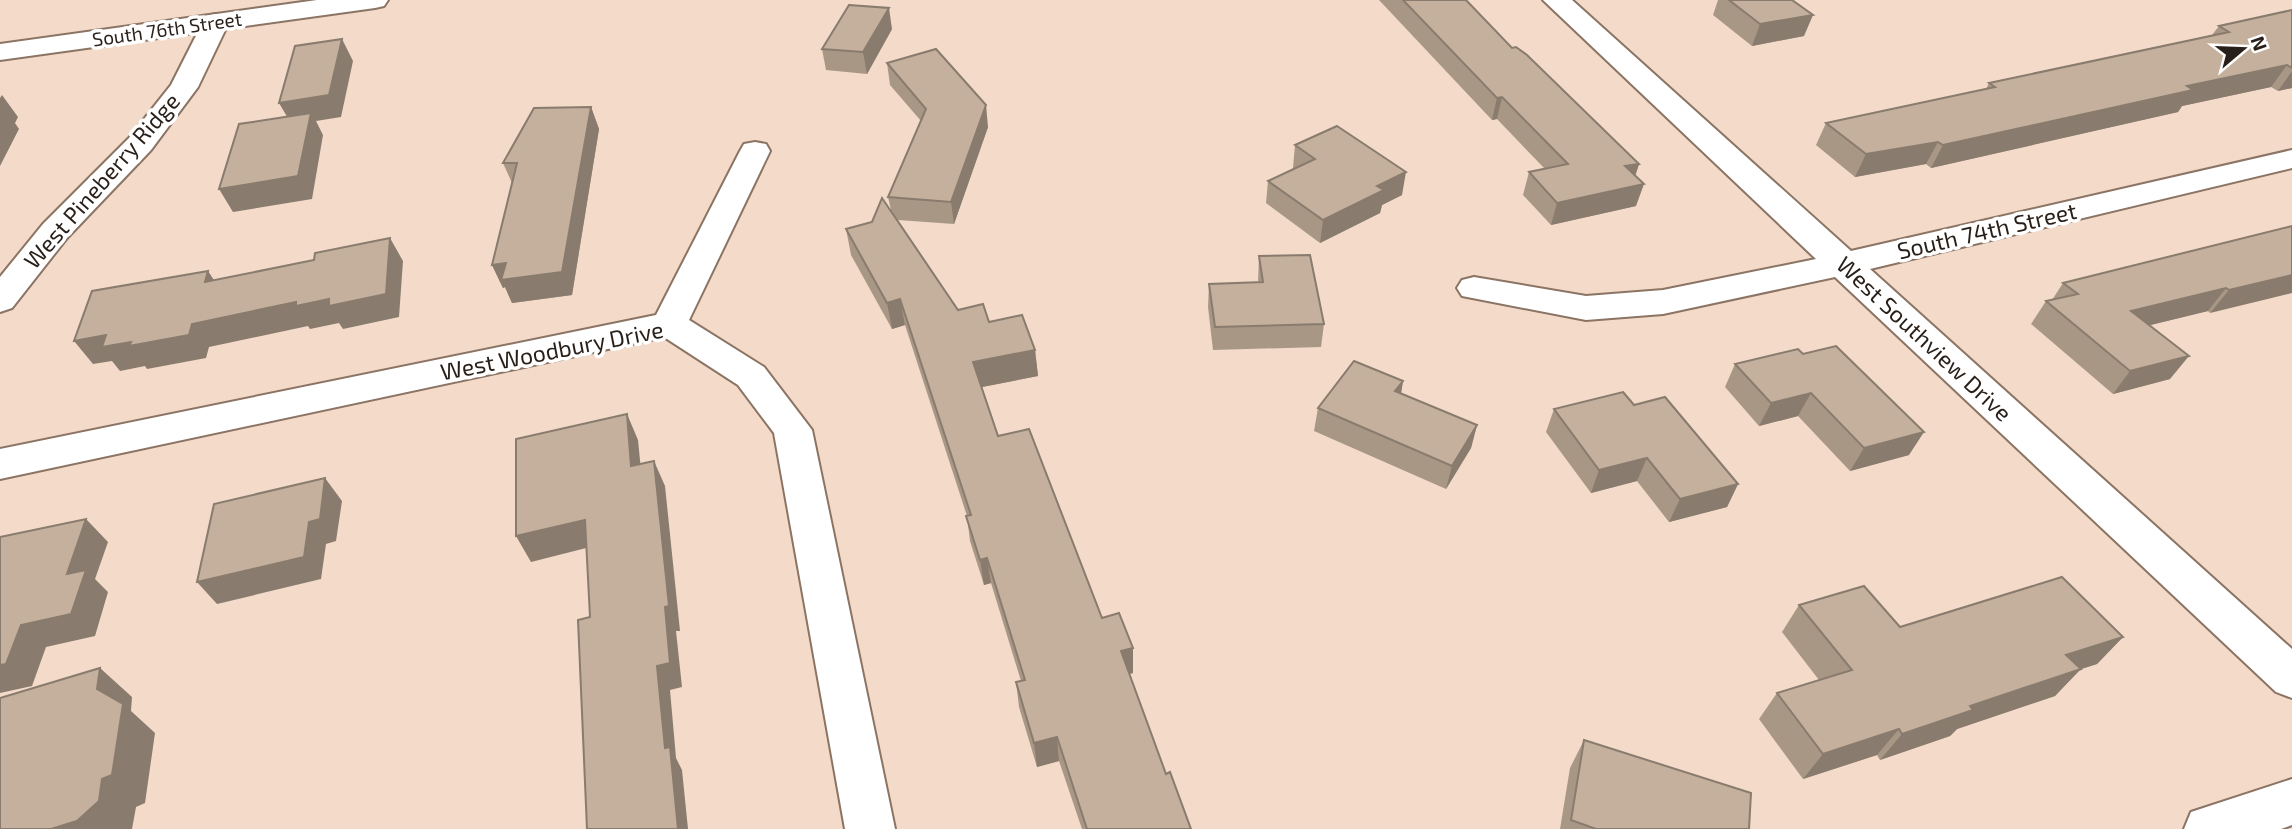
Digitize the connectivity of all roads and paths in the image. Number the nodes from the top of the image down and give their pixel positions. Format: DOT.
graph roads {
  1 [pos="375,0"];
  2 [pos="1556,0"];
  3 [pos="216,22"];
  4 [pos="0,52"];
  5 [pos="755,151"];
  6 [pos="2292,159"];
  7 [pos="1843,264"];
  8 [pos="1474,288"];
  9 [pos="0,300"];
  10 [pos="669,324"];
  11 [pos="0,464"];
  12 [pos="2292,678"];
  13 [pos="2292,802"];
  14 [pos="870,829"];
  15 [pos="2209,829"];
  1 -- 3 [label="street, South 76th Street"];
  2 -- 7 [label="street, West Southview Drive"];
  3 -- 4 [label="street, South 76th Street"];
  3 -- 9 [label="street, West Pineberry Ridge"];
  5 -- 10 [label="street"];
  6 -- 7 [label="street, South 74th Street"];
  7 -- 8 [label="street, South 74th Street"];
  7 -- 12 [label="street, West Southview Drive"];
  10 -- 11 [label="street, West Woodbury Drive"];
  10 -- 14 [label="street, West Woodbury Drive"];
  13 -- 15 [label="street"];
}
